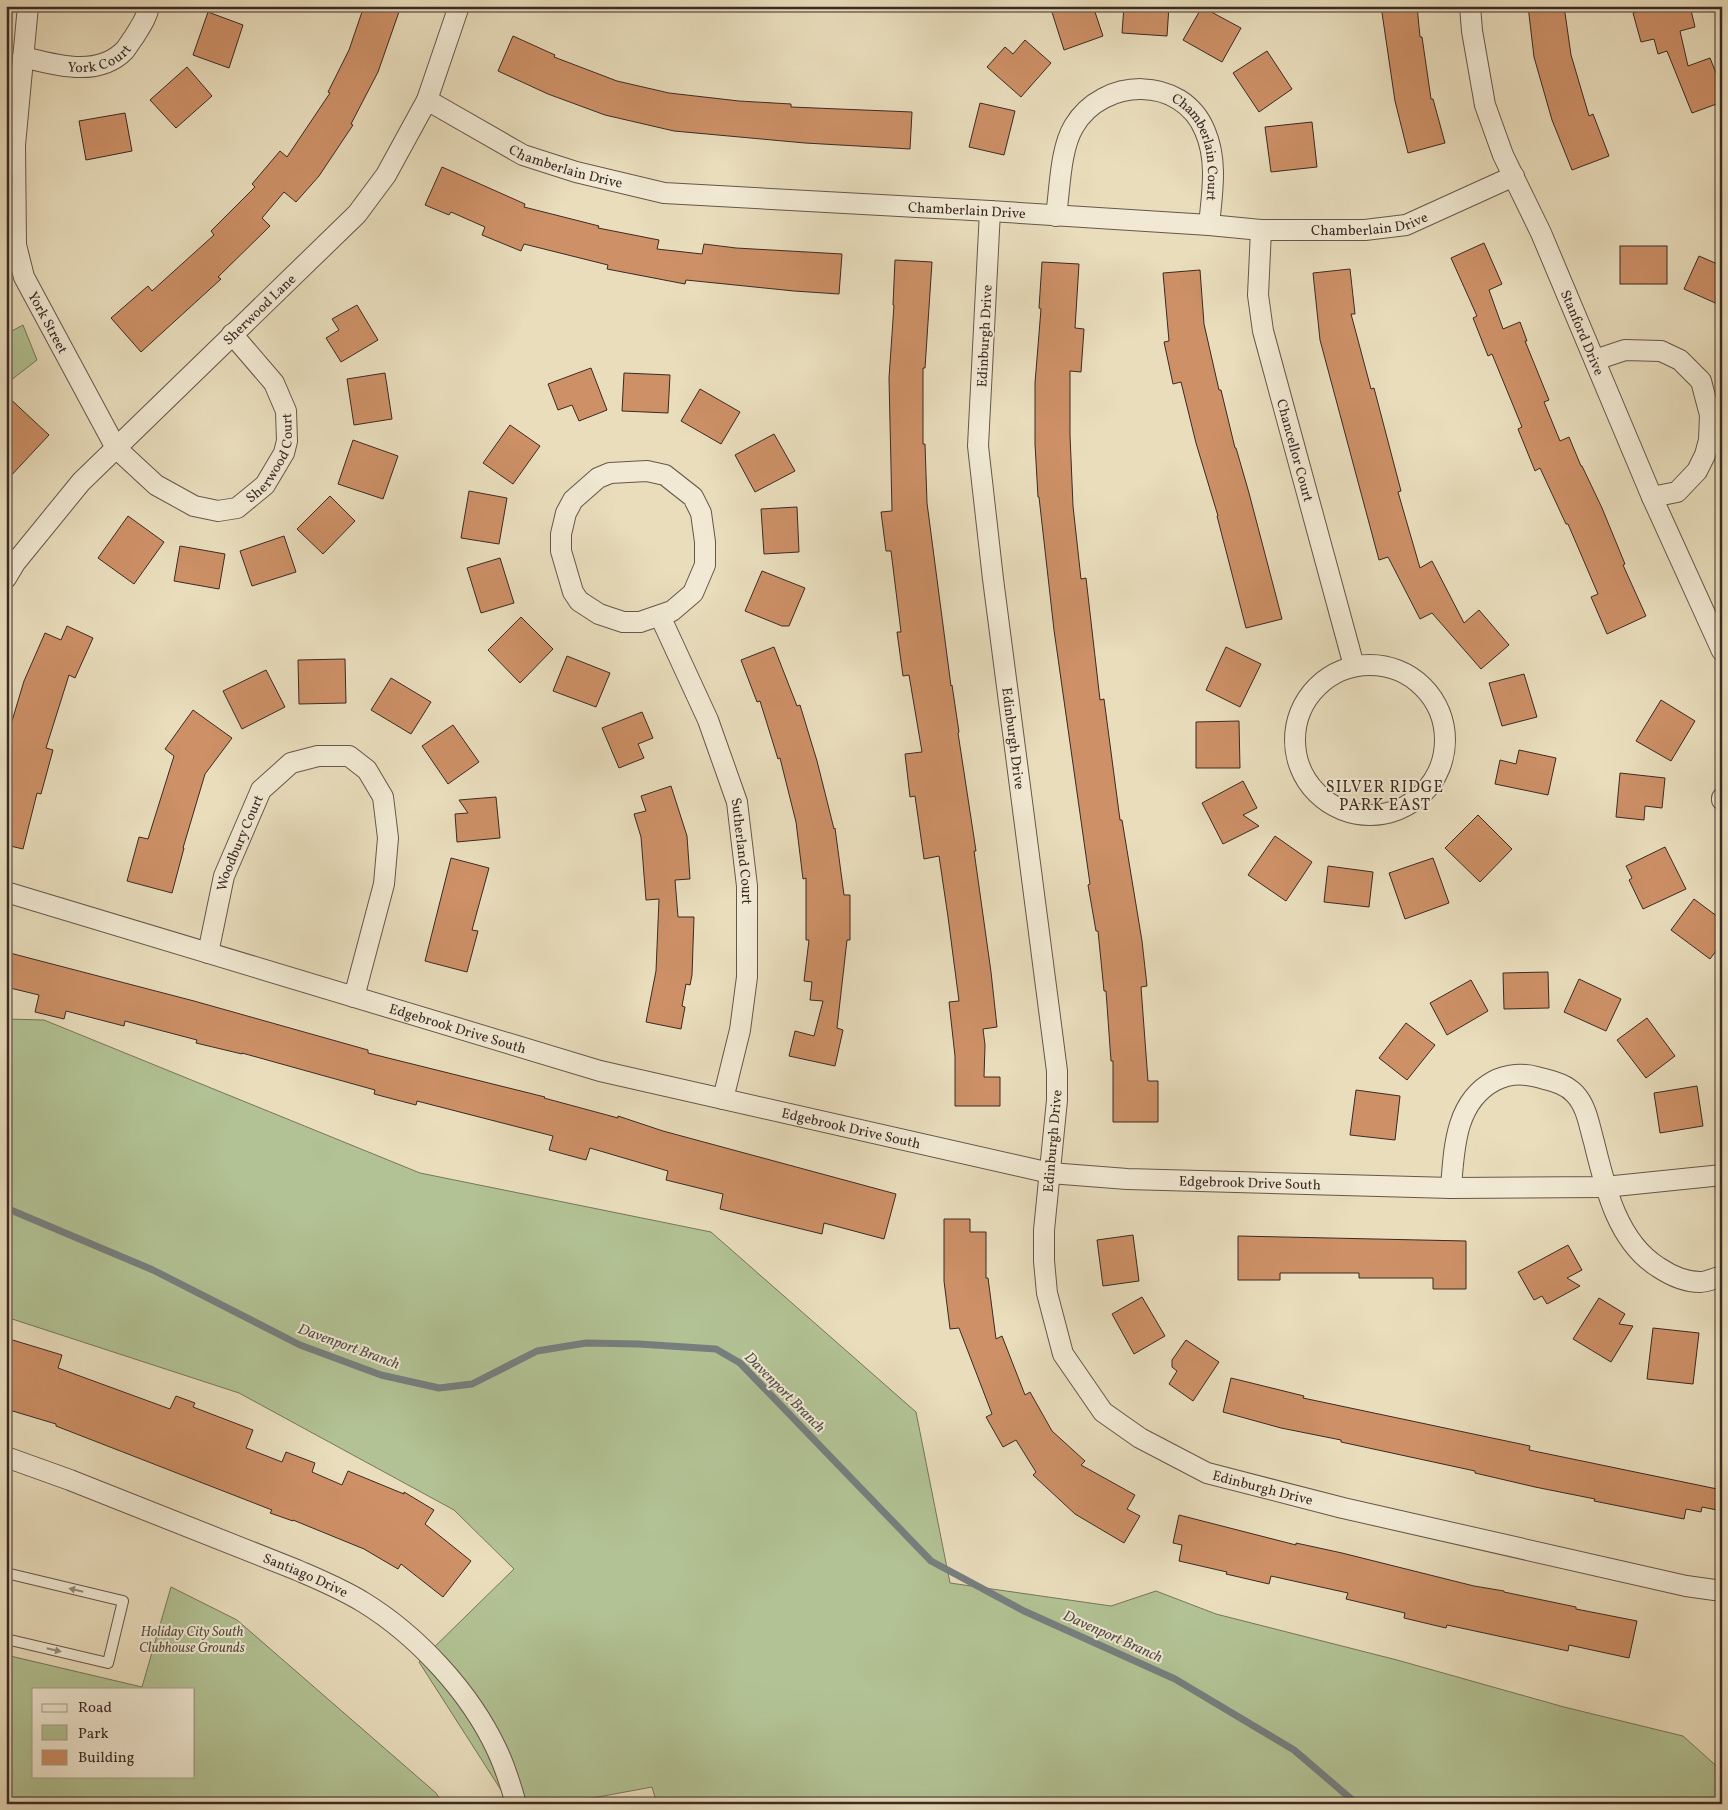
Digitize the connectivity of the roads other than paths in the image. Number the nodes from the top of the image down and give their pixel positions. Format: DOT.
graph roads {
  1 [pos="28,6"];
  2 [pos="149,6"];
  3 [pos="459,6"];
  4 [pos="1470,6"];
  5 [pos="23,57"];
  6 [pos="427,100"];
  7 [pos="1514,176"];
  8 [pos="990,211"];
  9 [pos="1056,216"];
  10 [pos="1210,225"];
  11 [pos="1261,230"];
  12 [pos="232,334"];
  13 [pos="1595,360"];
  14 [pos="116,448"];
  15 [pos="1652,497"];
  16 [pos="6,578"];
  17 [pos="660,616"];
  18 [pos="1722,651"];
  19 [pos="1354,666"];
  20 [pos="6,892"];
  21 [pos="208,953"];
  22 [pos="354,997"];
  23 [pos="724,1099"];
  24 [pos="1050,1173"];
  25 [pos="1722,1175"];
  26 [pos="1605,1187"];
  27 [pos="1451,1188"];
  28 [pos="1722,1276"];
  29 [pos="6,1457"];
  30 [pos="6,1573"];
  31 [pos="1722,1591"];
  32 [pos="6,1640"];
  33 [pos="516,1804"];
  1 -- 5 [label="street, York Street"];
  2 -- 5 [label="street, York Court"];
  3 -- 6 [label="street, Sherwood Lane"];
  4 -- 7 [label="street, Stanford Drive"];
  5 -- 14 [label="street, York Street"];
  6 -- 8 [label="street, Chamberlain Drive"];
  6 -- 12 [label="street, Sherwood Lane"];
  7 -- 11 [label="street, Chamberlain Drive"];
  7 -- 13 [label="street, Stanford Drive"];
  8 -- 9 [label="street, Chamberlain Drive"];
  8 -- 24 [label="street, Edinburgh Drive"];
  9 -- 10 [label="street, Chamberlain Drive"];
  9 -- 10 [label="street, Chamberlain Court"];
  10 -- 11 [label="street, Chamberlain Drive"];
  11 -- 19 [label="street, Chancellor Court"];
  12 -- 14 [label="street, Sherwood Lane"];
  12 -- 14 [label="street, Sherwood Court"];
  13 -- 15 [label="street, Stanford Drive"];
  13 -- 15 [label="street"];
  14 -- 16 [label="street, Sherwood Lane"];
  15 -- 18 [label="street, Stanford Drive"];
  17 -- 17 [label="street"];
  17 -- 23 [label="street, Sutherland Court"];
  19 -- 19 [label="street"];
  20 -- 21 [label="street, Edgebrook Drive South"];
  21 -- 22 [label="street, Edgebrook Drive South"];
  21 -- 22 [label="street, Woodbury Court"];
  22 -- 23 [label="street, Edgebrook Drive South"];
  23 -- 24 [label="street, Edgebrook Drive South"];
  24 -- 27 [label="street, Edgebrook Drive South"];
  24 -- 31 [label="street, Edinburgh Drive"];
  25 -- 26 [label="street, Edgebrook Drive South"];
  26 -- 27 [label="street, Edgebrook Drive South"];
  26 -- 27 [label="street"];
  26 -- 28 [label="street"];
  29 -- 33 [label="street, Santiago Drive"];
  32 -- 30 [label="lane, one-way"];
}
